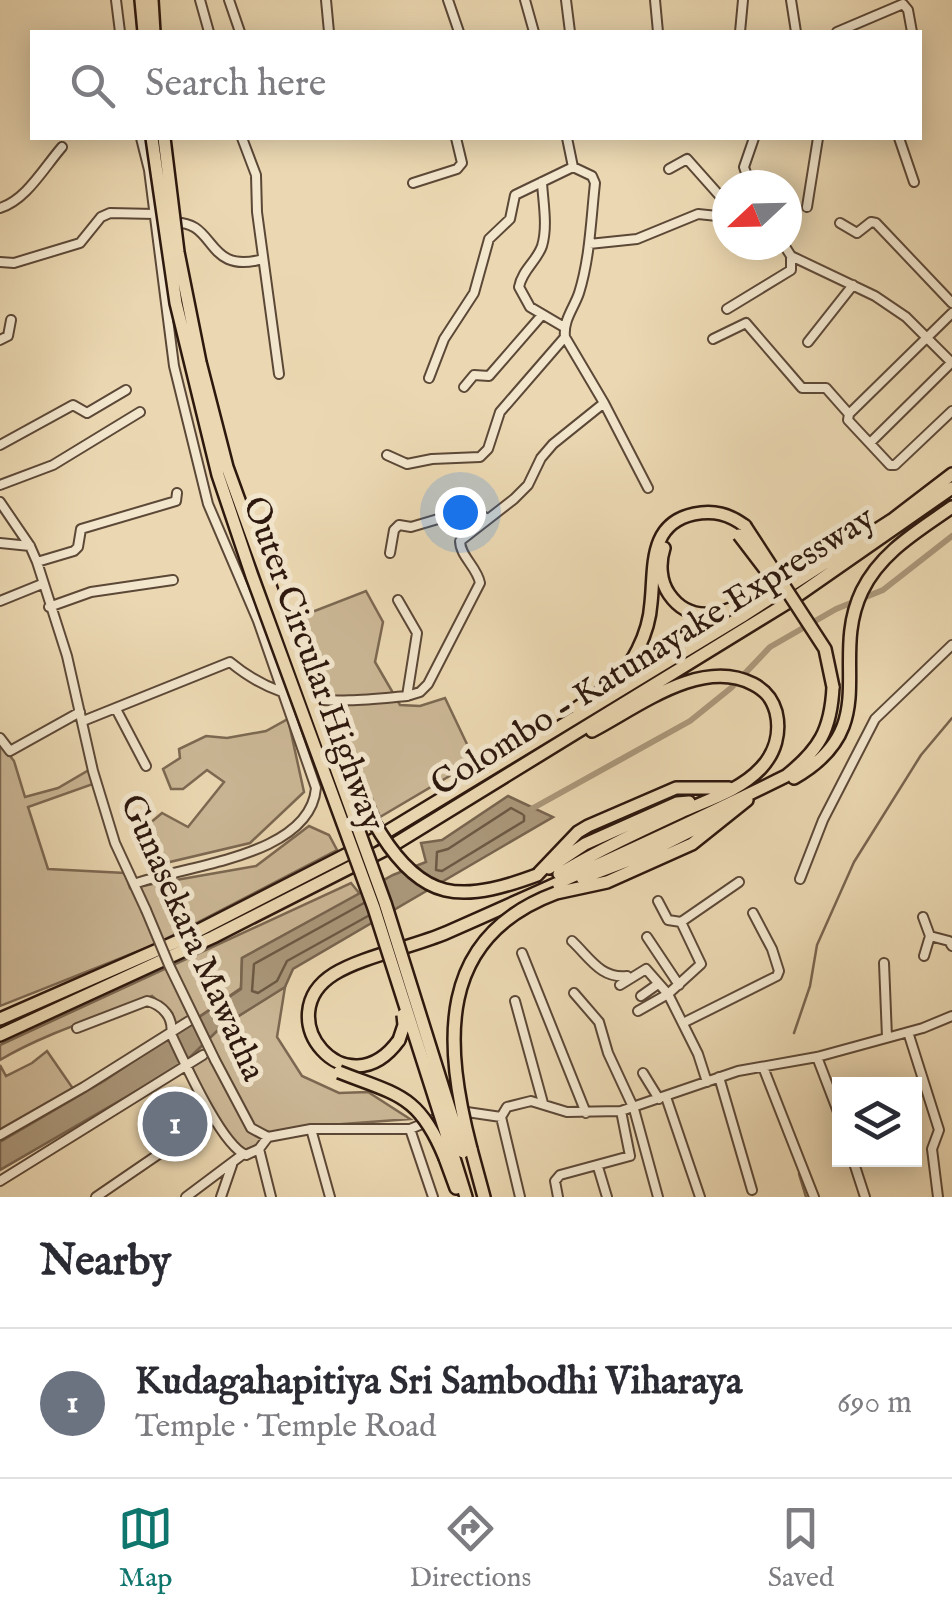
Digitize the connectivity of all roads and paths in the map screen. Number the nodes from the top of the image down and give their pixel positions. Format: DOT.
graph roads {
  1 [pos="116,0"];
  2 [pos="142,0"];
  3 [pos="152,0"];
  4 [pos="200,0"];
  5 [pos="229,0"];
  6 [pos="326,0"];
  7 [pos="448,0"];
  8 [pos="525,0"];
  9 [pos="566,0"];
  10 [pos="655,0"];
  11 [pos="743,0"];
  12 [pos="791,0"];
  13 [pos="119,30"];
  14 [pos="144,30"];
  15 [pos="154,30"];
  16 [pos="208,30"];
  17 [pos="239,30"];
  18 [pos="329,30"];
  19 [pos="458,30"];
  20 [pos="533,30"];
  21 [pos="570,30"];
  22 [pos="658,30"];
  23 [pos="740,30"];
  24 [pos="796,30"];
  25 [pos="841,30"];
  26 [pos="912,30"];
  27 [pos="141,140"];
  28 [pos="152,140"];
  29 [pos="164,140"];
  30 [pos="243,140"];
  31 [pos="456,140"];
  32 [pos="567,140"];
  33 [pos="753,140"];
  34 [pos="818,140"];
  35 [pos="901,140"];
  36 [pos="62,148"];
  37 [pos="574,168"];
  38 [pos="669,169"];
  39 [pos="745,170"];
  40 [pos="542,182"];
  41 [pos="914,182"];
  42 [pos="413,183"];
  43 [pos="712,187"];
  44 [pos="806,207"];
  45 [pos="0,208"];
  46 [pos="155,214"];
  47 [pos="712,215"];
  48 [pos="840,223"];
  49 [pos="156,225"];
  50 [pos="588,244"];
  51 [pos="263,258"];
  52 [pos="791,260"];
  53 [pos="800,260"];
  54 [pos="0,262"];
  55 [pos="853,284"];
  56 [pos="952,304"];
  57 [pos="728,309"];
  58 [pos="952,313"];
  59 [pos="542,315"];
  60 [pos="11,320"];
  61 [pos="565,332"];
  62 [pos="713,339"];
  63 [pos="927,339"];
  64 [pos="0,340"];
  65 [pos="808,342"];
  66 [pos="952,363"];
  67 [pos="279,374"];
  68 [pos="429,378"];
  69 [pos="464,386"];
  70 [pos="126,390"];
  71 [pos="604,402"];
  72 [pos="952,411"];
  73 [pos="140,412"];
  74 [pos="849,414"];
  75 [pos="870,443"];
  76 [pos="0,445"];
  77 [pos="387,455"];
  78 [pos="952,474"];
  79 [pos="0,486"];
  80 [pos="648,488"];
  81 [pos="952,488"];
  82 [pos="176,493"];
  83 [pos="0,502"];
  84 [pos="952,507"];
  85 [pos="486,518"];
  86 [pos="892,520"];
  87 [pos="742,530"];
  88 [pos="0,543"];
  89 [pos="30,546"];
  90 [pos="390,553"];
  91 [pos="37,562"];
  92 [pos="173,580"];
  93 [pos="42,584"];
  94 [pos="398,600"];
  95 [pos="0,601"];
  96 [pos="49,608"];
  97 [pos="952,646"];
  98 [pos="296,656"];
  99 [pos="285,696"];
  100 [pos="407,696"];
  101 [pos="116,709"];
  102 [pos="82,716"];
  103 [pos="0,738"];
  104 [pos="146,766"];
  105 [pos="509,774"];
  106 [pos="475,780"];
  107 [pos="712,797"];
  108 [pos="749,798"];
  109 [pos="734,806"];
  110 [pos="566,858"];
  111 [pos="537,875"];
  112 [pos="800,879"];
  113 [pos="740,882"];
  114 [pos="134,884"];
  115 [pos="556,884"];
  116 [pos="658,902"];
  117 [pos="374,908"];
  118 [pos="754,913"];
  119 [pos="923,917"];
  120 [pos="682,922"];
  121 [pos="930,936"];
  122 [pos="647,937"];
  123 [pos="572,941"];
  124 [pos="952,946"];
  125 [pos="522,953"];
  126 [pos="924,956"];
  127 [pos="884,963"];
  128 [pos="632,976"];
  129 [pos="658,984"];
  130 [pos="679,984"];
  131 [pos="620,985"];
  132 [pos="574,993"];
  133 [pos="668,994"];
  134 [pos="641,996"];
  135 [pos="515,1000"];
  136 [pos="638,1011"];
  137 [pos="952,1016"];
  138 [pos="0,1019"];
  139 [pos="188,1021"];
  140 [pos="683,1022"];
  141 [pos="77,1028"];
  142 [pos="172,1031"];
  143 [pos="908,1032"];
  144 [pos="0,1035"];
  145 [pos="888,1037"];
  146 [pos="203,1055"];
  147 [pos="817,1058"];
  148 [pos="185,1062"];
  149 [pos="763,1067"];
  150 [pos="643,1074"];
  151 [pos="718,1077"];
  152 [pos="707,1082"];
  153 [pos="832,1096"];
  154 [pos="663,1098"];
  155 [pos="543,1103"];
  156 [pos="634,1108"];
  157 [pos="621,1112"];
  158 [pos="586,1113"];
  159 [pos="213,1117"];
  160 [pos="500,1117"];
  161 [pos="311,1129"];
  162 [pos="410,1129"];
  163 [pos="0,1135"];
  164 [pos="268,1138"];
  165 [pos="258,1149"];
  166 [pos="458,1153"];
  167 [pos="242,1155"];
  168 [pos="232,1165"];
  169 [pos="598,1167"];
  170 [pos="855,1167"];
  171 [pos="0,1181"];
  172 [pos="752,1190"];
  173 [pos="96,1197"];
  174 [pos="186,1197"];
  175 [pos="221,1197"];
  176 [pos="271,1197"];
  177 [pos="330,1197"];
  178 [pos="433,1197"];
  179 [pos="462,1197"];
  180 [pos="480,1197"];
  181 [pos="520,1197"];
  182 [pos="558,1197"];
  183 [pos="607,1197"];
  184 [pos="658,1197"];
  185 [pos="700,1197"];
  186 [pos="814,1197"];
  187 [pos="866,1197"];
  188 [pos="938,1197"];
  1 -- 13 [label="street"];
  2 -- 14 [label="highway"];
  3 -- 15 [label="highway"];
  4 -- 16 [label="street"];
  5 -- 17 [label="street"];
  6 -- 18 [label="street"];
  7 -- 19 [label="street"];
  8 -- 20 [label="street"];
  9 -- 21 [label="street"];
  10 -- 22 [label="street"];
  11 -- 23 [label="street"];
  12 -- 24 [label="street"];
  25 -- 26 [label="street"];
  27 -- 46 [label="street"];
  28 -- 117 [label="highway, Outer Circular Highway, bridge"];
  29 -- 98 [label="highway, Outer Circular Highway, bridge"];
  30 -- 51 [label="street"];
  31 -- 42 [label="street"];
  32 -- 37 [label="street"];
  33 -- 39 [label="street"];
  34 -- 44 [label="street"];
  35 -- 41 [label="street"];
  36 -- 45 [label="street"];
  37 -- 40 [label="street"];
  37 -- 50 [label="street"];
  38 -- 43 [label="street"];
  40 -- 59 [label="street"];
  40 -- 68 [label="street"];
  46 -- 49 [label="street"];
  46 -- 54 [label="street"];
  47 -- 50 [label="street"];
  48 -- 56 [label="street"];
  49 -- 51 [label="street"];
  49 -- 99 [label="street"];
  50 -- 61 [label="street"];
  51 -- 67 [label="street"];
  52 -- 57 [label="street"];
  53 -- 55 [label="street"];
  55 -- 63 [label="street"];
  55 -- 65 [label="street"];
  58 -- 63 [label="street"];
  59 -- 61 [label="street"];
  59 -- 69 [label="street"];
  60 -- 64 [label="street"];
  61 -- 71 [label="street"];
  61 -- 77 [label="street"];
  62 -- 74 [label="street"];
  63 -- 66 [label="street"];
  63 -- 74 [label="street"];
  66 -- 75 [label="street"];
  70 -- 76 [label="street"];
  71 -- 80 [label="street"];
  71 -- 85 [label="street"];
  72 -- 75 [label="street"];
  73 -- 79 [label="street"];
  74 -- 75 [label="street"];
  78 -- 86 [label="highway, Colombo - Katunayake Expressway"];
  81 -- 105 [label="highway, Colombo - Katunayake Expressway"];
  82 -- 91 [label="street"];
  83 -- 89 [label="street, Gunasekara Mawatha"];
  84 -- 108 [label="highway"];
  85 -- 90 [label="street"];
  85 -- 100 [label="street"];
  86 -- 87 [label="highway"];
  86 -- 106 [label="highway, Colombo - Katunayake Expressway"];
  87 -- 106 [label="highway"];
  87 -- 115 [label="highway, bridge"];
  88 -- 89 [label="street"];
  89 -- 91 [label="street, Gunasekara Mawatha"];
  91 -- 93 [label="street, Gunasekara Mawatha"];
  92 -- 96 [label="street"];
  93 -- 95 [label="street"];
  93 -- 96 [label="street, Gunasekara Mawatha"];
  94 -- 100 [label="street"];
  96 -- 102 [label="street, Gunasekara Mawatha"];
  97 -- 112 [label="street"];
  98 -- 111 [label="highway, bridge"];
  98 -- 166 [label="highway, Outer Circular Highway, bridge"];
  99 -- 100 [label="street"];
  99 -- 101 [label="street"];
  99 -- 114 [label="street"];
  101 -- 102 [label="street"];
  101 -- 104 [label="street"];
  102 -- 103 [label="street"];
  102 -- 114 [label="street, Gunasekara Mawatha"];
  105 -- 107 [label="highway"];
  105 -- 144 [label="highway, Colombo - Katunayake Expressway"];
  106 -- 138 [label="highway, Colombo - Katunayake Expressway"];
  107 -- 110 [label="highway"];
  107 -- 110 [label="highway"];
  107 -- 111 [label="highway"];
  107 -- 111 [label="highway"];
  107 -- 115 [label="highway"];
  108 -- 109 [label="highway"];
  108 -- 115 [label="highway"];
  109 -- 115 [label="highway"];
  109 -- 115 [label="highway"];
  110 -- 111 [label="highway"];
  113 -- 120 [label="street"];
  114 -- 164 [label="street, Gunasekara Mawatha, bridge"];
  115 -- 117 [label="highway, bridge"];
  115 -- 166 [label="highway, bridge"];
  115 -- 166 [label="highway, bridge"];
  116 -- 120 [label="street"];
  117 -- 166 [label="highway, Outer Circular Highway, bridge"];
  118 -- 140 [label="street"];
  119 -- 121 [label="street"];
  120 -- 130 [label="street"];
  121 -- 124 [label="street"];
  121 -- 126 [label="street"];
  122 -- 130 [label="street"];
  123 -- 128 [label="street"];
  125 -- 158 [label="street"];
  127 -- 145 [label="street"];
  128 -- 129 [label="street"];
  128 -- 131 [label="street"];
  129 -- 133 [label="street"];
  129 -- 134 [label="street"];
  130 -- 133 [label="street"];
  132 -- 156 [label="street"];
  133 -- 136 [label="street"];
  133 -- 140 [label="street"];
  135 -- 155 [label="street"];
  137 -- 143 [label="street"];
  139 -- 142 [label="street"];
  140 -- 152 [label="street"];
  141 -- 142 [label="street"];
  142 -- 148 [label="street"];
  142 -- 163 [label="street"];
  143 -- 145 [label="street"];
  143 -- 188 [label="street"];
  145 -- 147 [label="street"];
  146 -- 148 [label="street"];
  147 -- 149 [label="street"];
  147 -- 153 [label="street"];
  148 -- 159 [label="street"];
  148 -- 171 [label="street"];
  149 -- 151 [label="street"];
  149 -- 186 [label="street"];
  150 -- 154 [label="street"];
  151 -- 152 [label="street"];
  151 -- 172 [label="street"];
  152 -- 154 [label="street"];
  154 -- 156 [label="street"];
  154 -- 185 [label="street"];
  155 -- 158 [label="street"];
  155 -- 160 [label="street"];
  156 -- 157 [label="street"];
  156 -- 184 [label="street"];
  157 -- 158 [label="street"];
  157 -- 169 [label="street"];
  159 -- 167 [label="street"];
  159 -- 173 [label="street"];
  160 -- 162 [label="street"];
  160 -- 181 [label="street"];
  161 -- 162 [label="street"];
  161 -- 164 [label="street"];
  161 -- 177 [label="street"];
  162 -- 178 [label="street"];
  164 -- 165 [label="street"];
  165 -- 167 [label="street"];
  165 -- 176 [label="street"];
  166 -- 179 [label="highway, Outer Circular Highway"];
  166 -- 180 [label="highway, Outer Circular Highway"];
  167 -- 168 [label="street"];
  168 -- 174 [label="street"];
  168 -- 175 [label="street"];
  169 -- 182 [label="street"];
  169 -- 183 [label="street"];
  170 -- 187 [label="street"];
}
